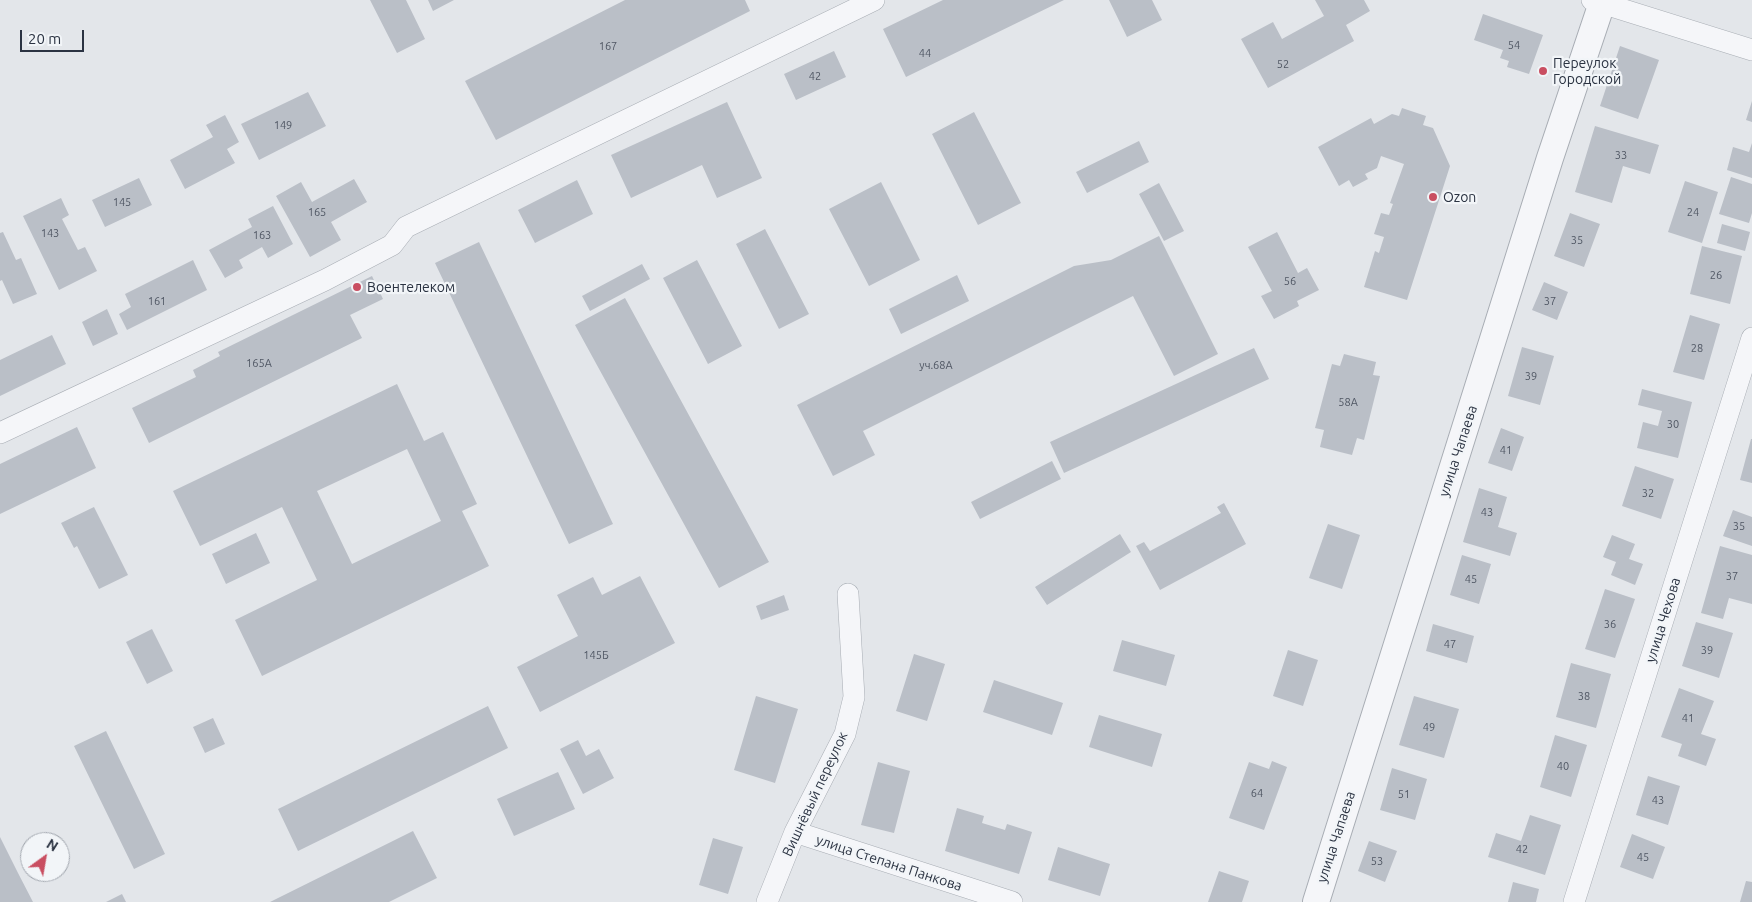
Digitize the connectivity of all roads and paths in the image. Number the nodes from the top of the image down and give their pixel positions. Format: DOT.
graph roads {
  1 [pos="874,0"];
  2 [pos="1599,1"];
  3 [pos="1752,50"];
  4 [pos="1752,338"];
  5 [pos="0,433"];
  6 [pos="848,594"];
  7 [pos="795,832"];
  8 [pos="767,902"];
  9 [pos="1012,902"];
  10 [pos="1316,902"];
  11 [pos="1574,902"];
  1 -- 5 [label="street"];
  2 -- 3 [label="street"];
  2 -- 10 [label="street, улица Чапаева"];
  4 -- 11 [label="street, улица Чехова"];
  6 -- 7 [label="street, Вишнёвый переулок"];
  7 -- 8 [label="street, Вишнёвый переулок"];
  7 -- 9 [label="street, улица Степана Панкова"];
}
